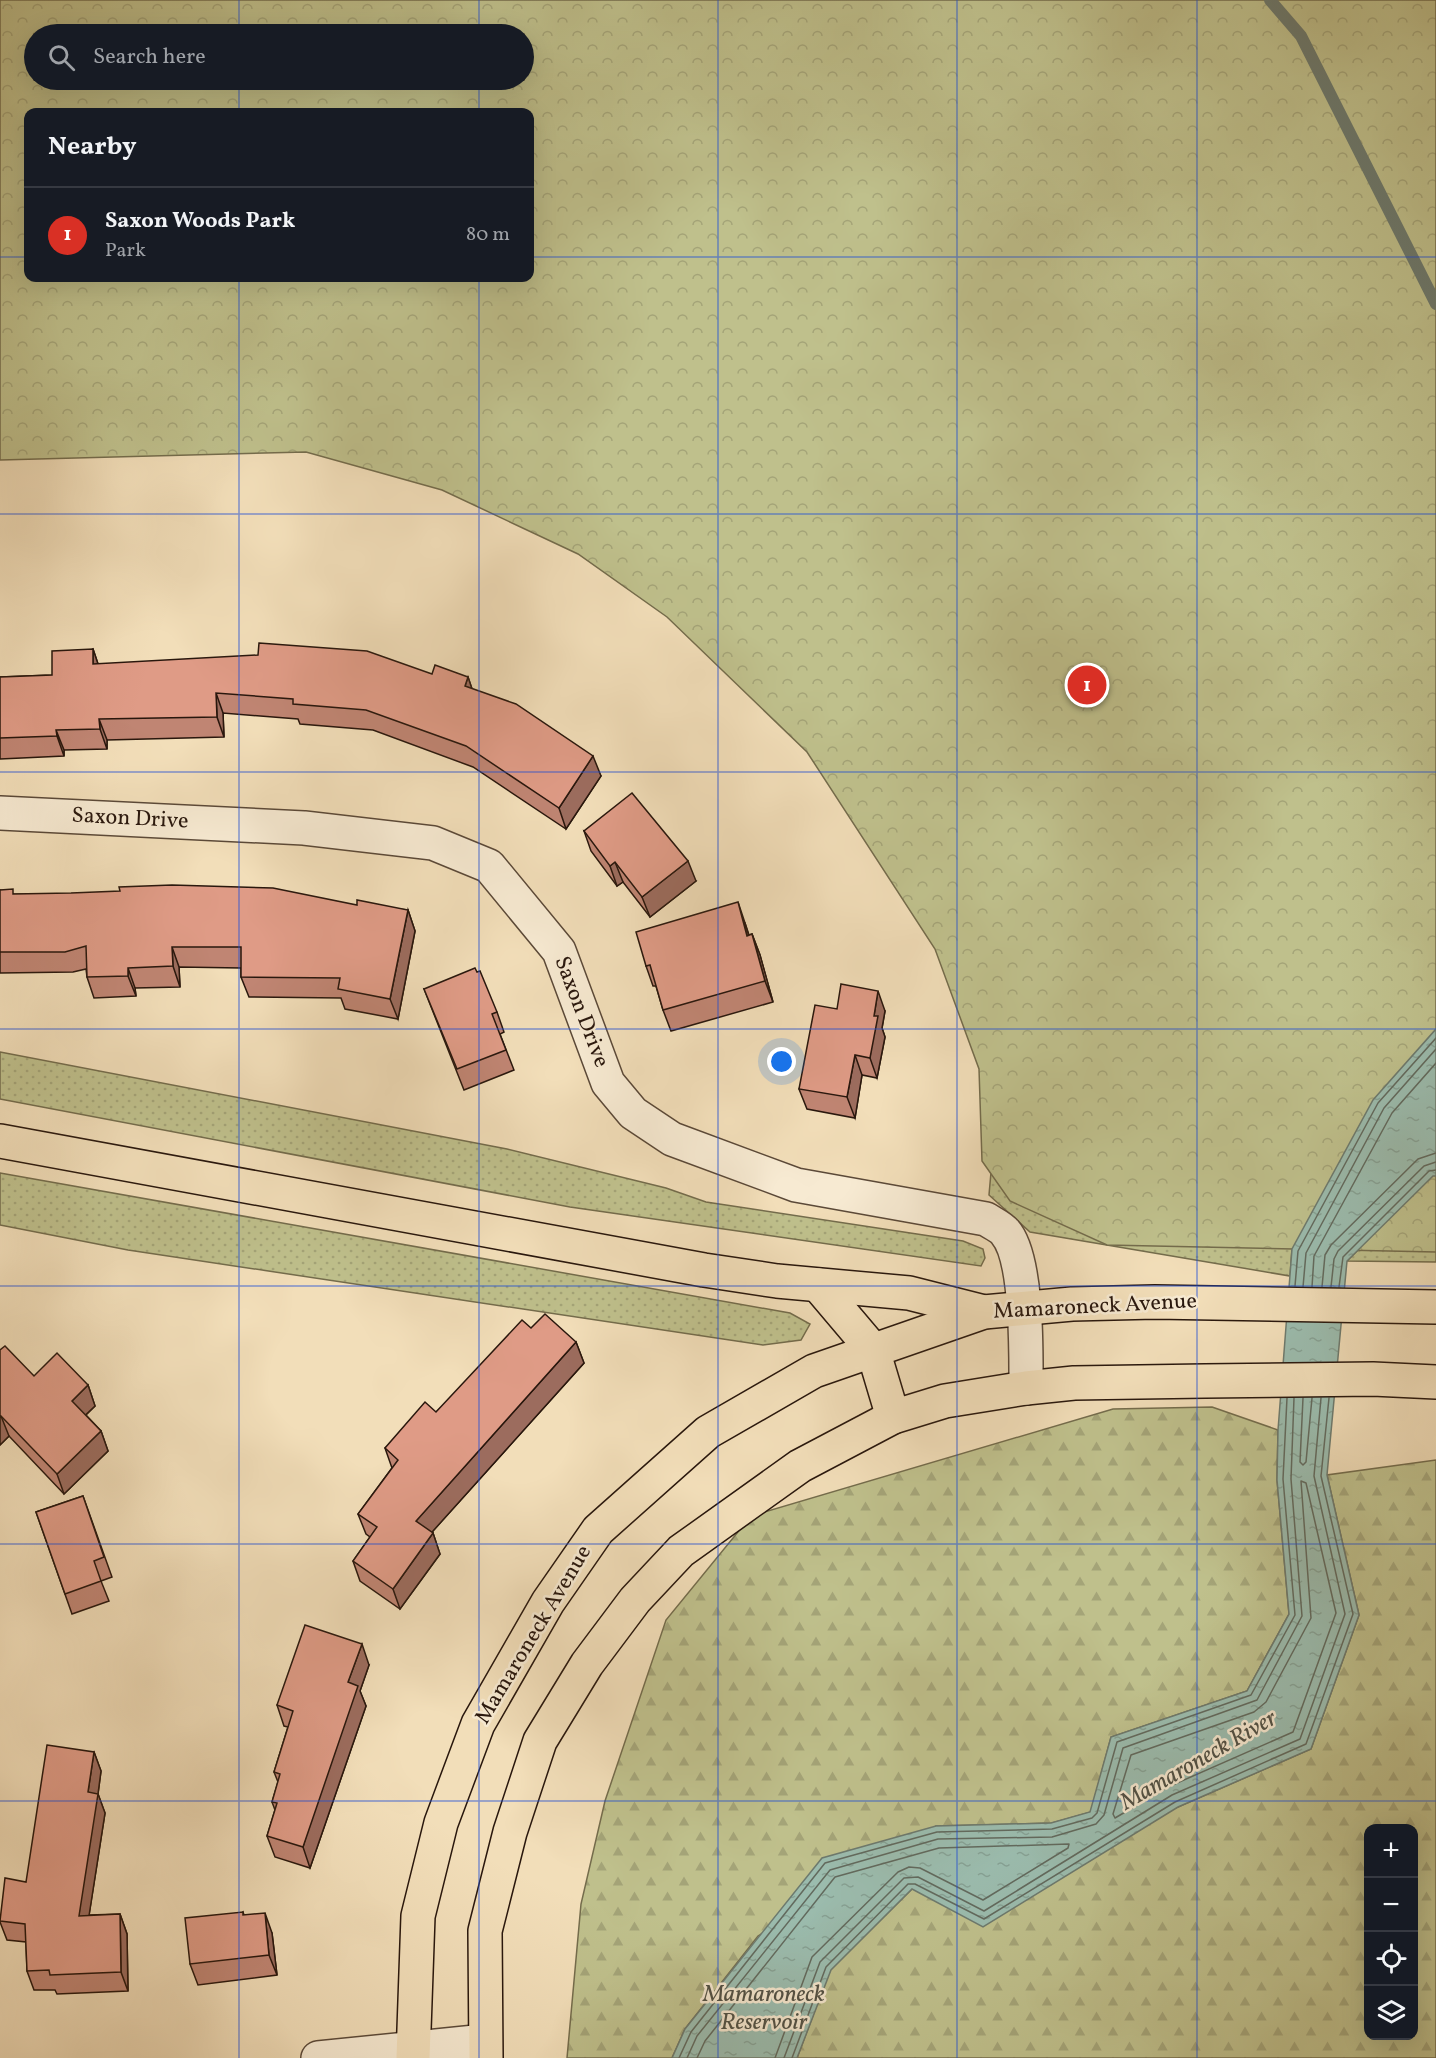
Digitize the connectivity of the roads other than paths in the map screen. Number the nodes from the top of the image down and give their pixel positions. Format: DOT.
graph roads {
  1 [pos="0,813"];
  2 [pos="0,1141"];
  3 [pos="818,1285"];
  4 [pos="1436,1306"];
  5 [pos="1025,1308"];
  6 [pos="984,1312"];
  7 [pos="873,1350"];
  8 [pos="1436,1382"];
  9 [pos="1026,1388"];
  10 [pos="893,1417"];
  11 [pos="485,2049"];
  12 [pos="412,2052"];
  13 [pos="318,2058"];
  1 -- 5 [label="street, Saxon Drive"];
  2 -- 3 [label="main road"];
  3 -- 6 [label="main road"];
  3 -- 7 [label="main road"];
  4 -- 5 [label="main road, Mamaroneck Avenue"];
  5 -- 6 [label="main road, Mamaroneck Avenue"];
  5 -- 9 [label="street, Saxon Drive"];
  6 -- 7 [label="main road, Mamaroneck Avenue"];
  7 -- 10 [label="main road"];
  7 -- 12 [label="main road, Mamaroneck Avenue"];
  8 -- 9 [label="main road"];
  9 -- 10 [label="main road"];
  10 -- 11 [label="main road"];
  11 -- 12 [label="street"];
  12 -- 13 [label="street"];
}
